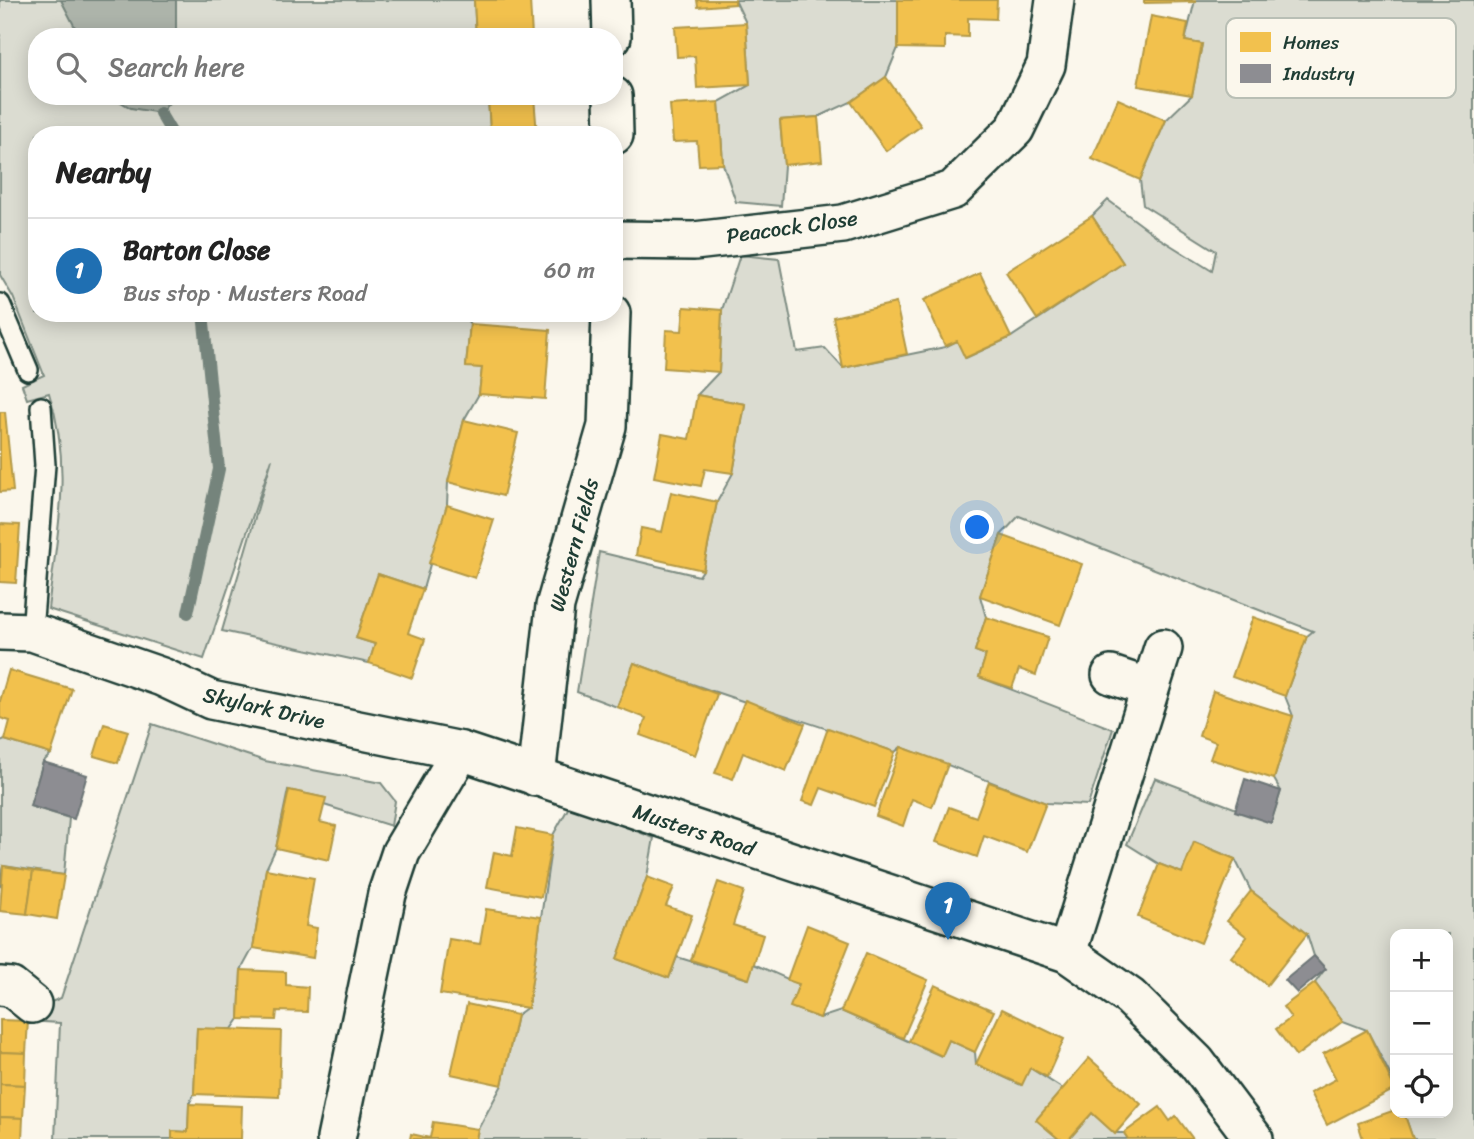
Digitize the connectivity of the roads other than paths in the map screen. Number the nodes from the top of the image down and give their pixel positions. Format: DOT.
graph roads {
  1 [pos="611,0"];
  2 [pos="1055,0"];
  3 [pos="612,28"];
  4 [pos="613,105"];
  5 [pos="614,126"];
  6 [pos="623,240"];
  7 [pos="0,304"];
  8 [pos="611,322"];
  9 [pos="28,370"];
  10 [pos="41,407"];
  11 [pos="16,631"];
  12 [pos="1163,648"];
  13 [pos="1111,675"];
  14 [pos="1150,688"];
  15 [pos="461,751"];
  16 [pos="536,777"];
  17 [pos="1067,953"];
  18 [pos="0,986"];
  19 [pos="32,1004"];
  20 [pos="336,1139"];
  21 [pos="1254,1139"];
  1 -- 3 [label="street"];
  2 -- 6 [label="street, Peacock Close"];
  4 -- 5 [label="street"];
  7 -- 9 [label="lane"];
  8 -- 16 [label="street, Western Fields"];
  10 -- 11 [label="lane, Skylark Drive"];
  11 -- 15 [label="street, Skylark Drive"];
  12 -- 14 [label="street"];
  13 -- 14 [label="street"];
  14 -- 17 [label="street"];
  15 -- 16 [label="street, Musters Road"];
  15 -- 20 [label="street"];
  16 -- 17 [label="street, Musters Road"];
  17 -- 21 [label="street, Musters Road"];
  18 -- 19 [label="street"];
}
